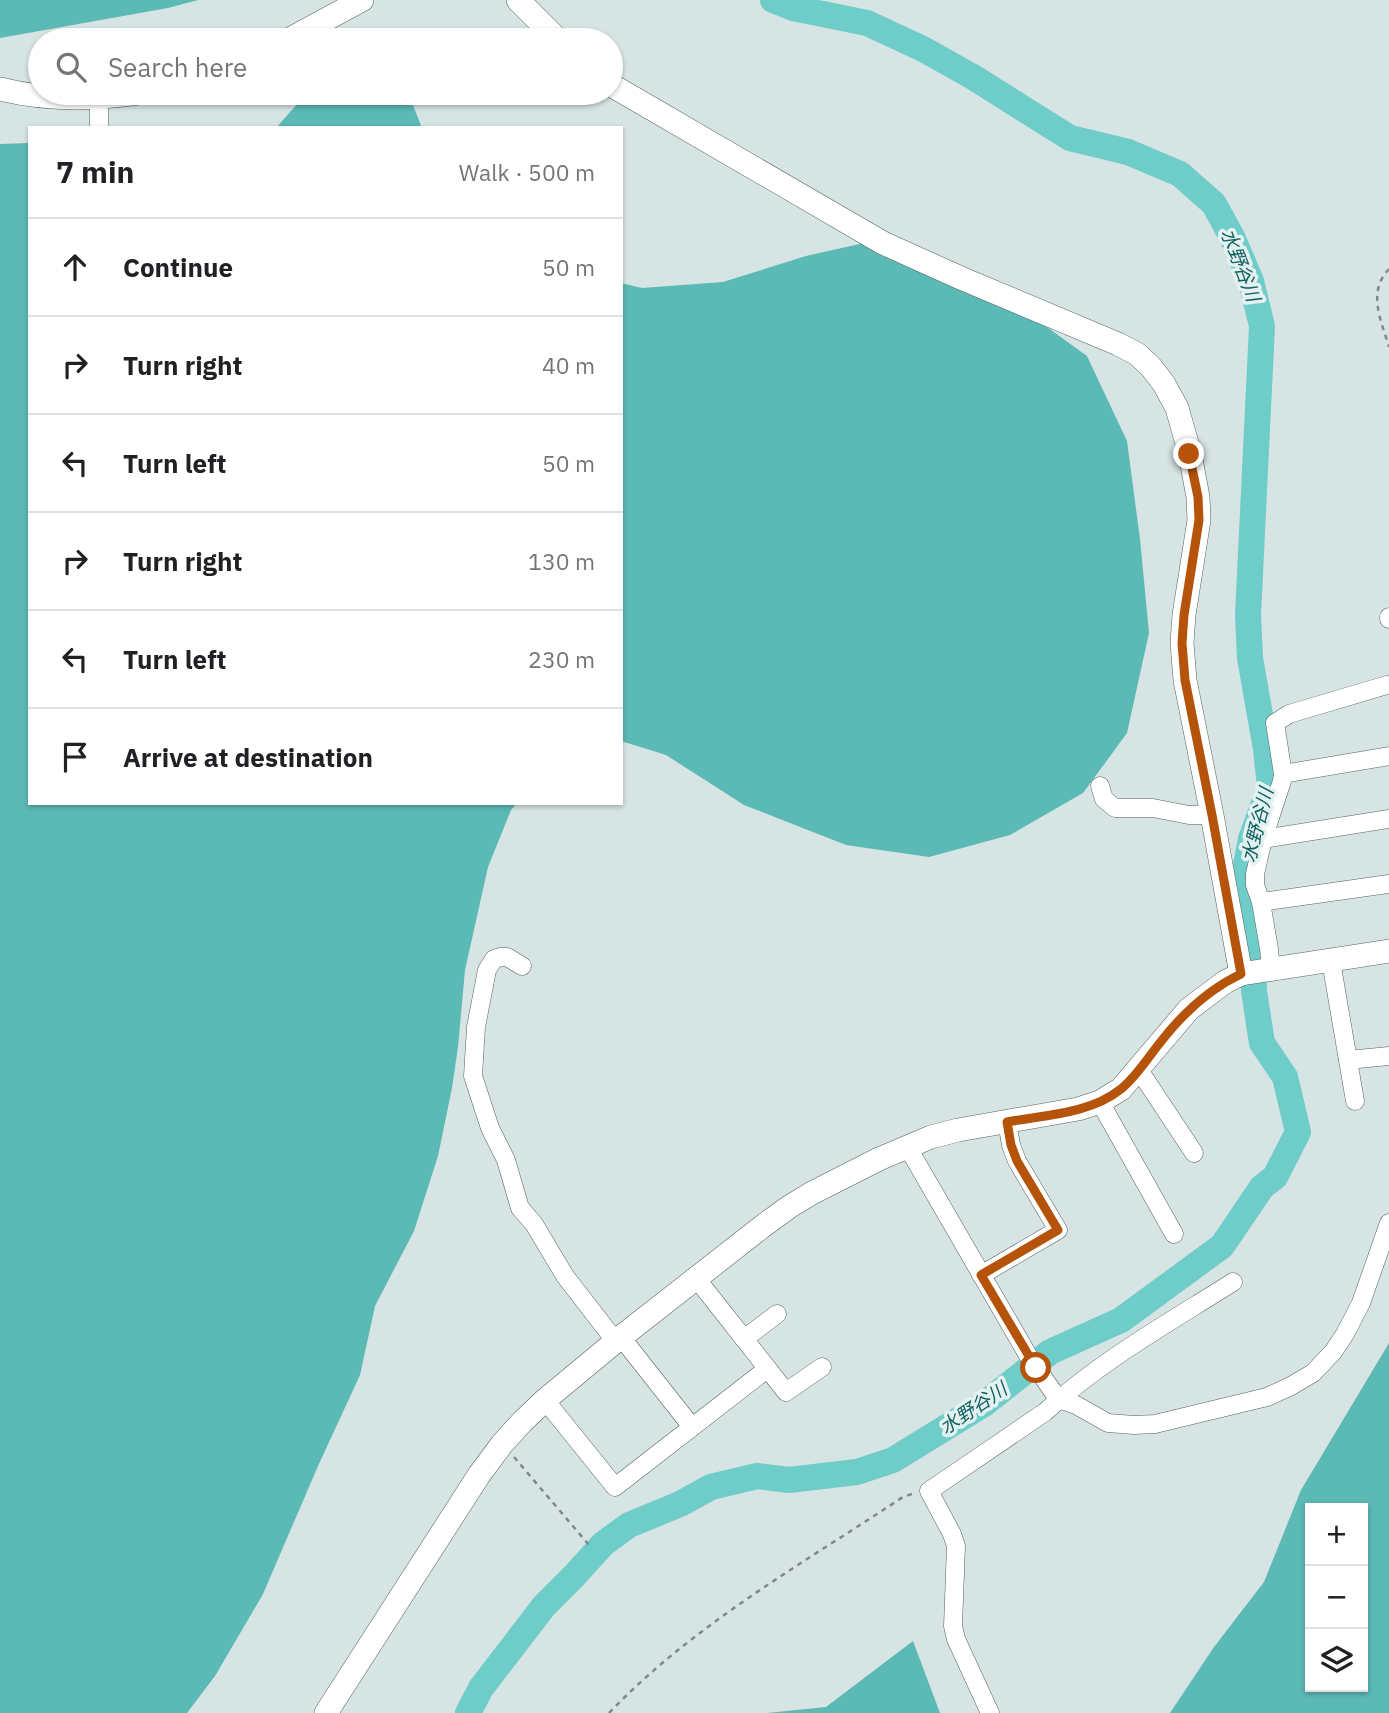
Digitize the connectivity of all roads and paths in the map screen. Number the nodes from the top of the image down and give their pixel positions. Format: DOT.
graph roads {
  1 [pos="362,0"];
  2 [pos="518,0"];
  3 [pos="310,28"];
  4 [pos="546,28"];
  5 [pos="0,89"];
  6 [pos="623,92"];
  7 [pos="28,95"];
  8 [pos="99,105"];
  9 [pos="100,126"];
  10 [pos="1389,269"];
  11 [pos="1389,346"];
  12 [pos="1388,683"];
  13 [pos="1389,757"];
  14 [pos="1283,774"];
  15 [pos="1100,786"];
  16 [pos="1212,815"];
  17 [pos="1389,819"];
  18 [pos="1263,839"];
  19 [pos="1389,884"];
  20 [pos="1261,902"];
  21 [pos="1389,951"];
  22 [pos="1331,961"];
  23 [pos="522,966"];
  24 [pos="1256,972"];
  25 [pos="1389,1056"];
  26 [pos="1348,1060"];
  27 [pos="1139,1070"];
  28 [pos="1355,1101"];
  29 [pos="1100,1102"];
  30 [pos="1007,1122"];
  31 [pos="907,1146"];
  32 [pos="1194,1153"];
  33 [pos="1389,1223"];
  34 [pos="1174,1234"];
  35 [pos="981,1275"];
  36 [pos="696,1278"];
  37 [pos="1233,1282"];
  38 [pos="777,1314"];
  39 [pos="619,1339"];
  40 [pos="744,1339"];
  41 [pos="822,1367"];
  42 [pos="767,1368"];
  43 [pos="545,1399"];
  44 [pos="1058,1399"];
  45 [pos="692,1427"];
  46 [pos="502,1444"];
  47 [pos="929,1491"];
  48 [pos="589,1545"];
  49 [pos="326,1713"];
  50 [pos="608,1713"];
  51 [pos="990,1713"];
  1 -- 3 [label="street"];
  2 -- 4 [label="street"];
  5 -- 7 [label="street"];
  6 -- 16 [label="street"];
  8 -- 9 [label="street"];
  10 -- 11 [label="path"];
  12 -- 14 [label="street"];
  13 -- 14 [label="street"];
  14 -- 18 [label="street"];
  15 -- 16 [label="street"];
  16 -- 24 [label="street"];
  17 -- 18 [label="street"];
  18 -- 20 [label="street"];
  19 -- 20 [label="street"];
  20 -- 24 [label="street"];
  21 -- 22 [label="street"];
  22 -- 24 [label="street"];
  22 -- 26 [label="street"];
  23 -- 39 [label="street"];
  24 -- 27 [label="street"];
  25 -- 26 [label="street"];
  26 -- 28 [label="street"];
  27 -- 29 [label="street"];
  27 -- 32 [label="street"];
  29 -- 30 [label="street"];
  29 -- 34 [label="street"];
  30 -- 31 [label="street"];
  30 -- 35 [label="street"];
  31 -- 35 [label="street"];
  31 -- 36 [label="street"];
  33 -- 44 [label="street"];
  35 -- 44 [label="street"];
  36 -- 39 [label="street"];
  36 -- 40 [label="street"];
  37 -- 44 [label="street"];
  38 -- 40 [label="street"];
  39 -- 43 [label="street"];
  39 -- 45 [label="street"];
  40 -- 42 [label="street"];
  41 -- 42 [label="street"];
  42 -- 45 [label="street"];
  43 -- 45 [label="street"];
  43 -- 46 [label="street"];
  44 -- 47 [label="street"];
  46 -- 48 [label="path"];
  46 -- 49 [label="street"];
  47 -- 50 [label="path"];
  47 -- 51 [label="street"];
}
